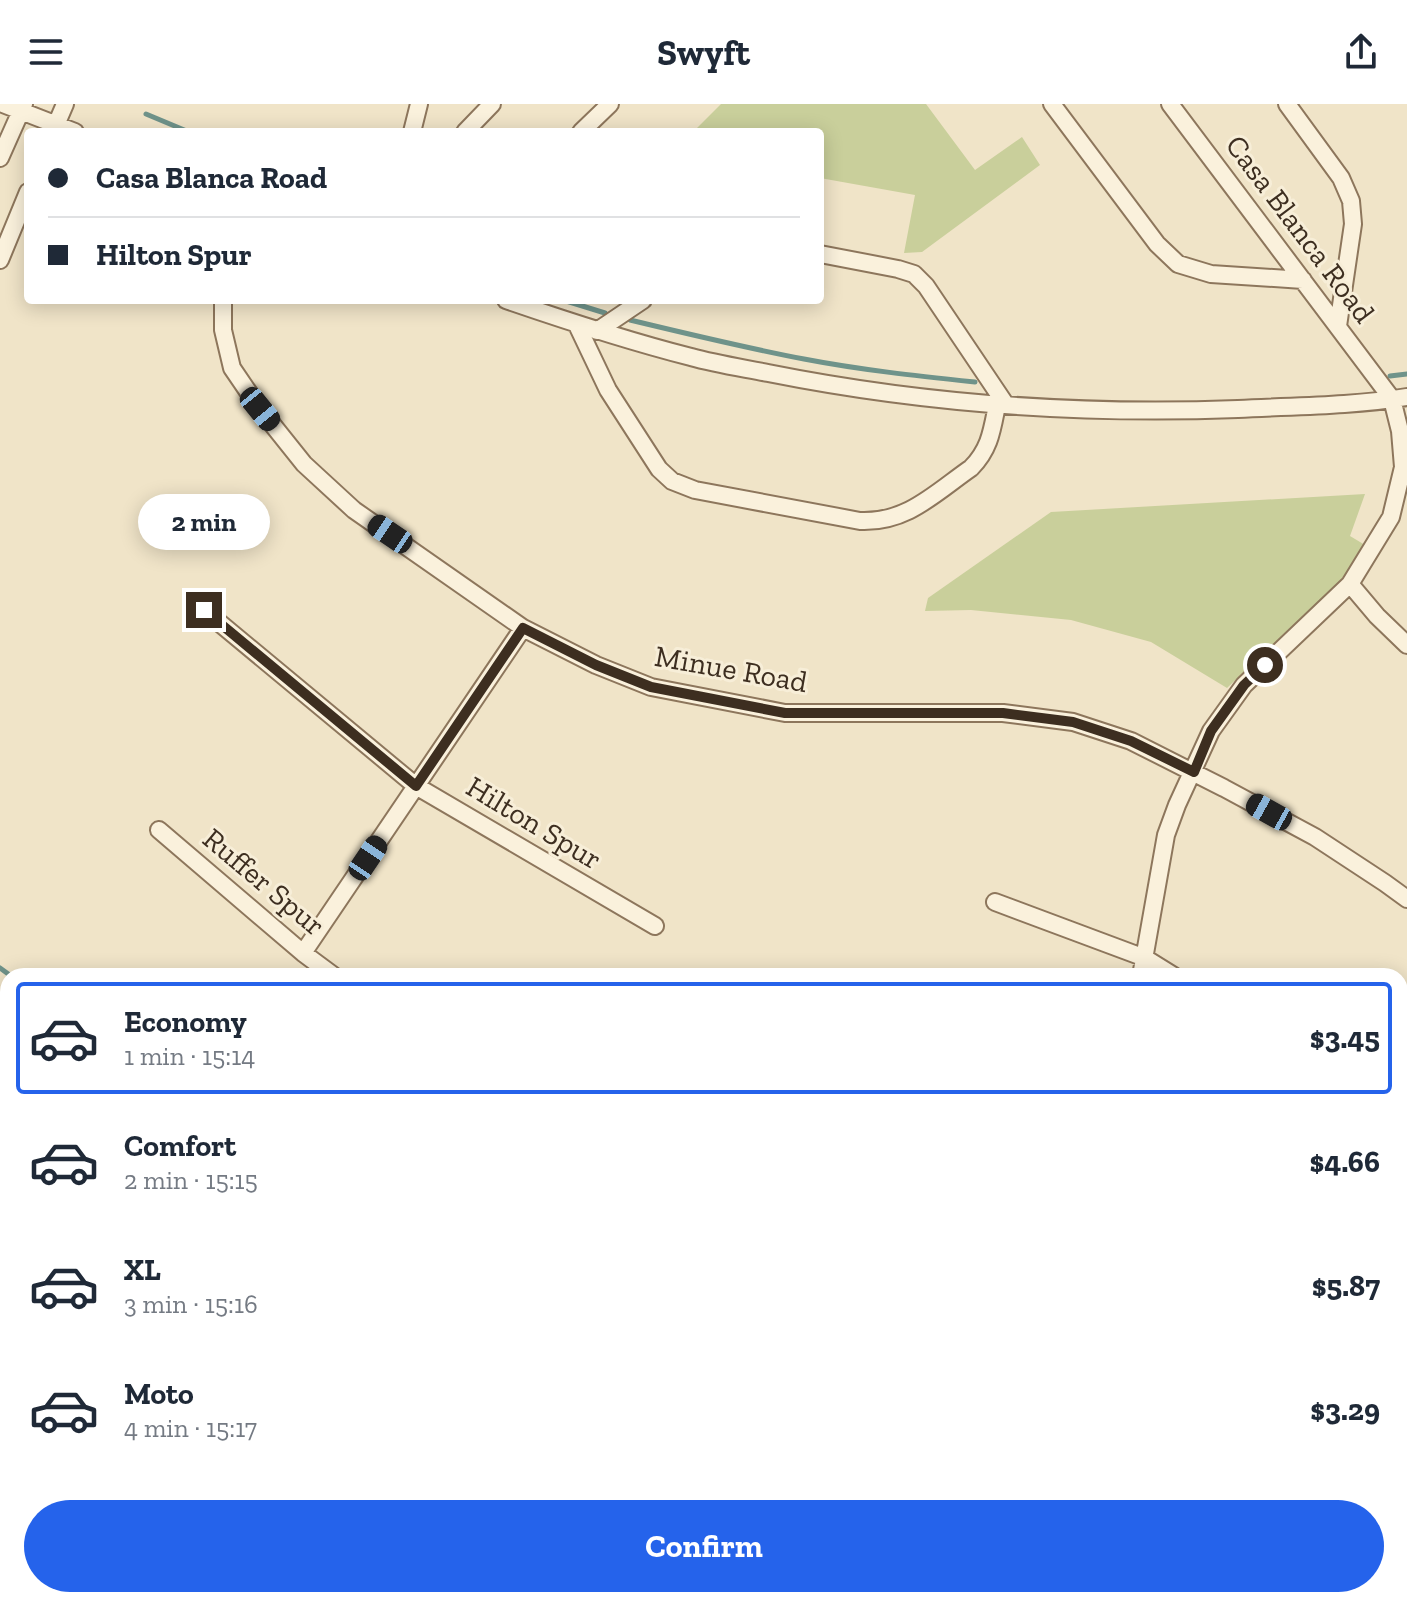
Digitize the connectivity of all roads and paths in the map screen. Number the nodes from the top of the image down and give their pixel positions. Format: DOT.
graph roads {
  1 [pos="3,104"];
  2 [pos="65,104"];
  3 [pos="419,104"];
  4 [pos="492,104"];
  5 [pos="610,104"];
  6 [pos="1052,104"];
  7 [pos="1170,104"];
  8 [pos="1287,104"];
  9 [pos="23,107"];
  10 [pos="55,128"];
  11 [pos="413,128"];
  12 [pos="469,128"];
  13 [pos="585,128"];
  14 [pos="0,158"];
  15 [pos="24,202"];
  16 [pos="824,255"];
  17 [pos="0,260"];
  18 [pos="1303,280"];
  19 [pos="223,304"];
  20 [pos="517,304"];
  21 [pos="637,304"];
  22 [pos="577,325"];
  23 [pos="1338,326"];
  24 [pos="597,331"];
  25 [pos="1399,398"];
  26 [pos="1001,405"];
  27 [pos="1350,584"];
  28 [pos="204,610"];
  29 [pos="523,628"];
  30 [pos="1407,645"];
  31 [pos="1194,772"];
  32 [pos="416,786"];
  33 [pos="159,830"];
  34 [pos="1407,899"];
  35 [pos="995,902"];
  36 [pos="655,926"];
  37 [pos="303,953"];
  38 [pos="1145,958"];
  39 [pos="323,968"];
  40 [pos="1143,968"];
  41 [pos="1161,968"];
  1 -- 9 [label="street"];
  2 -- 10 [label="street"];
  3 -- 11 [label="street"];
  4 -- 12 [label="street"];
  5 -- 13 [label="street"];
  6 -- 18 [label="street"];
  7 -- 18 [label="street, Casa Blanca Road"];
  8 -- 23 [label="street"];
  9 -- 10 [label="street"];
  9 -- 14 [label="street"];
  15 -- 17 [label="street"];
  16 -- 26 [label="street"];
  18 -- 23 [label="street, Casa Blanca Road"];
  19 -- 29 [label="street, Minue Road"];
  20 -- 22 [label="street"];
  21 -- 24 [label="street"];
  22 -- 24 [label="street"];
  22 -- 26 [label="street"];
  23 -- 25 [label="street, Casa Blanca Road"];
  24 -- 26 [label="street"];
  25 -- 26 [label="street"];
  25 -- 27 [label="street, Casa Blanca Road"];
  27 -- 30 [label="street"];
  27 -- 31 [label="street, Casa Blanca Road"];
  28 -- 32 [label="street, Hilton Spur"];
  29 -- 31 [label="street, Minue Road"];
  29 -- 32 [label="street"];
  31 -- 34 [label="street, Minue Road"];
  31 -- 38 [label="street, Casa Blanca Road"];
  32 -- 36 [label="street, Hilton Spur"];
  32 -- 37 [label="street"];
  33 -- 37 [label="street, Ruffer Spur"];
  35 -- 38 [label="street"];
  37 -- 39 [label="street, Ruffer Spur"];
  38 -- 40 [label="street, Casa Blanca Road"];
  38 -- 41 [label="street"];
}
